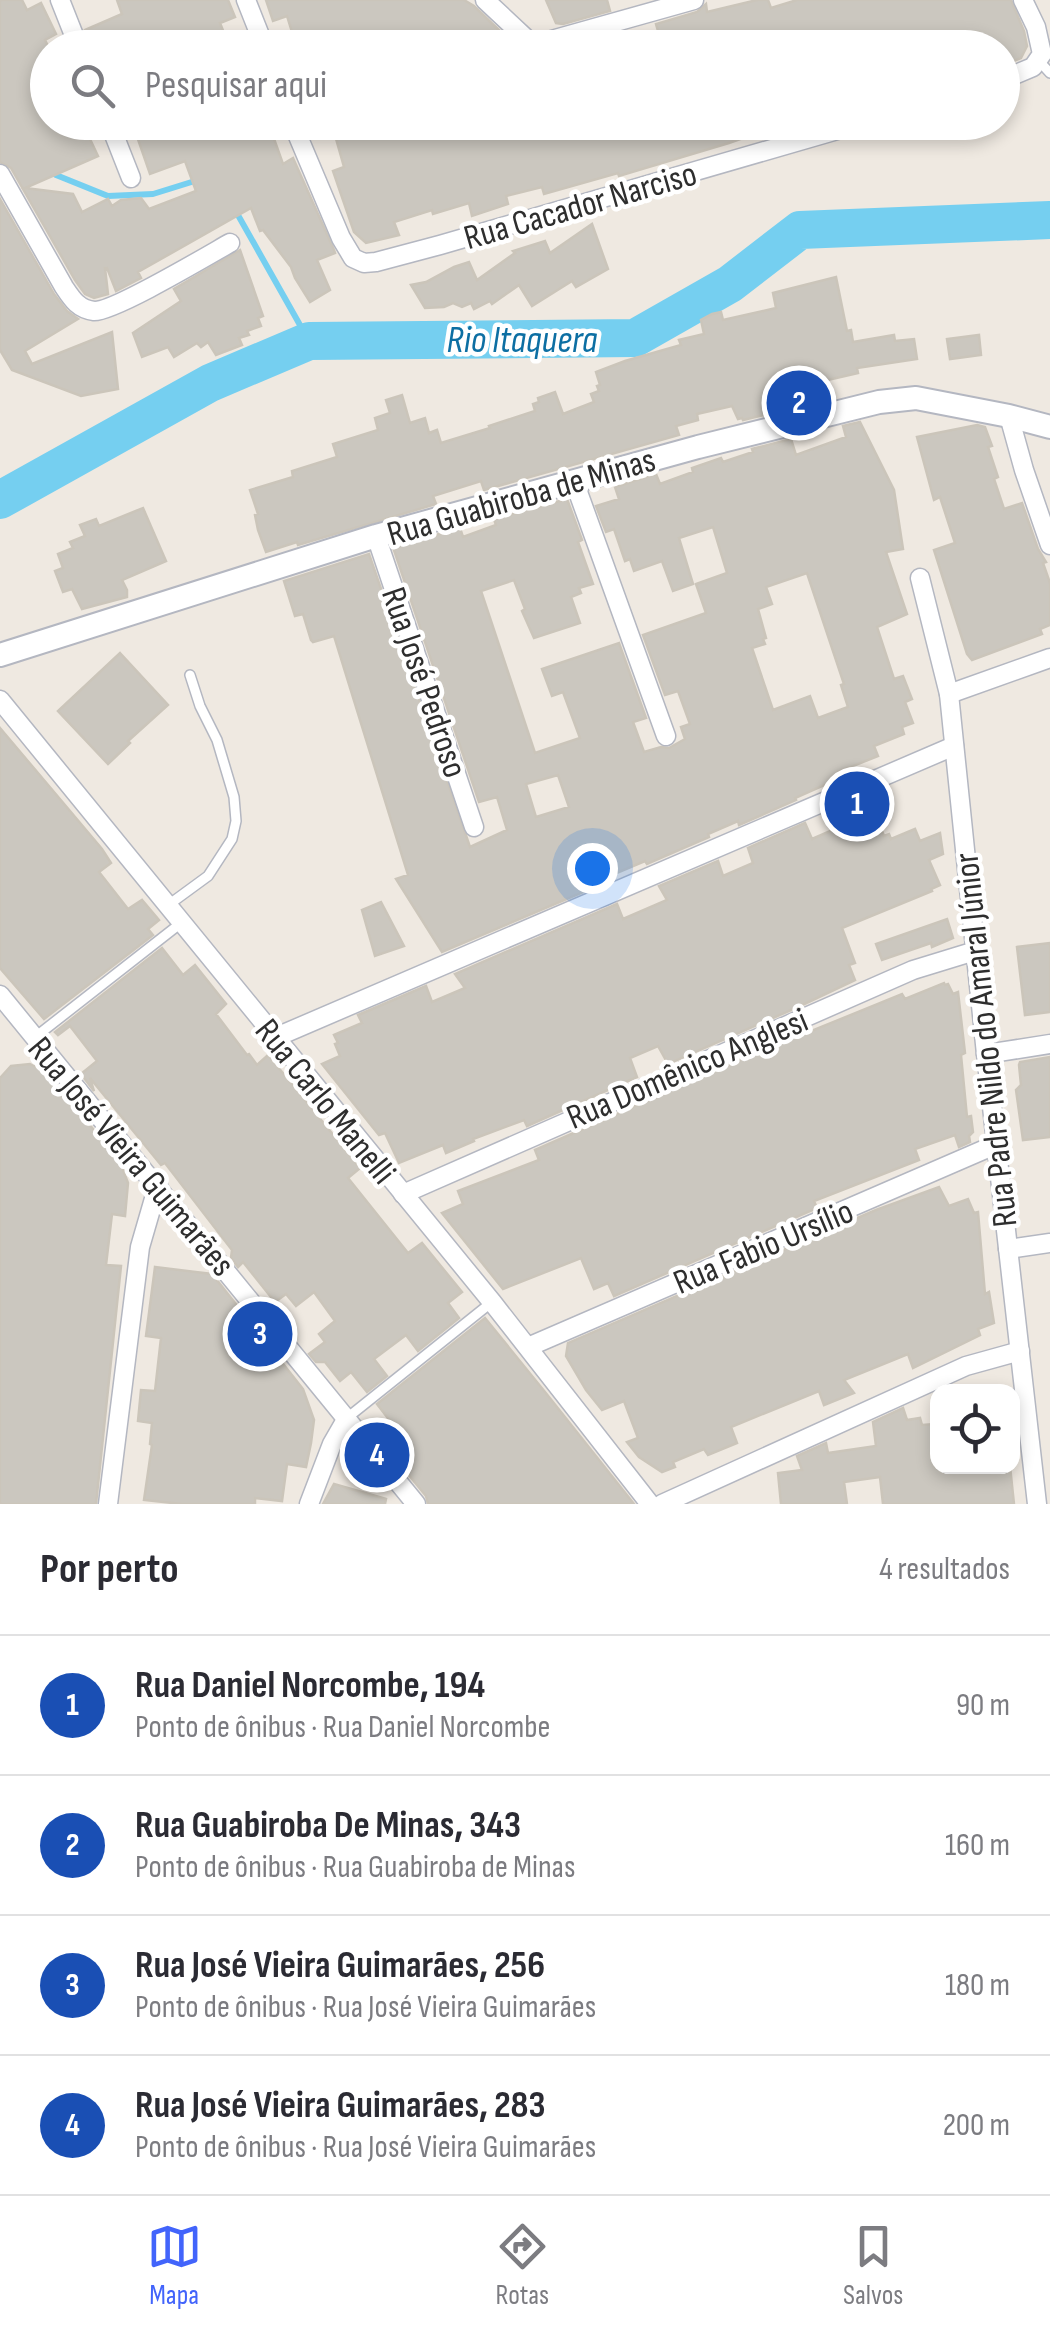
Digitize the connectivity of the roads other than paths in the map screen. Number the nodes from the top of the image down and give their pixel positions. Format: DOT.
graph roads {
  1 [pos="60,0"];
  2 [pos="246,0"];
  3 [pos="486,0"];
  4 [pos="694,0"];
  5 [pos="1023,0"];
  6 [pos="72,30"];
  7 [pos="258,30"];
  8 [pos="513,30"];
  9 [pos="586,30"];
  10 [pos="1044,67"];
  11 [pos="116,140"];
  12 [pos="299,140"];
  13 [pos="802,140"];
  14 [pos="0,174"];
  15 [pos="131,178"];
  16 [pos="230,243"];
  17 [pos="1009,416"];
  18 [pos="1050,426"];
  19 [pos="574,481"];
  20 [pos="376,536"];
  21 [pos="1050,545"];
  22 [pos="920,578"];
  23 [pos="0,655"];
  24 [pos="1050,658"];
  25 [pos="190,675"];
  26 [pos="949,694"];
  27 [pos="0,700"];
  28 [pos="666,736"];
  29 [pos="954,746"];
  30 [pos="474,827"];
  31 [pos="167,906"];
  32 [pos="182,922"];
  33 [pos="975,951"];
  34 [pos="3,998"];
  35 [pos="0,1024"];
  36 [pos="34,1038"];
  37 [pos="274,1038"];
  38 [pos="1050,1044"];
  39 [pos="986,1054"];
  40 [pos="997,1144"];
  41 [pos="158,1186"];
  42 [pos="403,1194"];
  43 [pos="1050,1242"];
  44 [pos="1008,1249"];
  45 [pos="492,1302"];
  46 [pos="528,1347"];
  47 [pos="1020,1351"];
  48 [pos="347,1418"];
  49 [pos="1042,1474"];
  50 [pos="108,1504"];
  51 [pos="309,1504"];
  52 [pos="416,1504"];
  53 [pos="650,1504"];
  54 [pos="662,1504"];
  55 [pos="1037,1504"];
  1 -- 6 [label="street"];
  2 -- 7 [label="street"];
  3 -- 8 [label="street"];
  4 -- 9 [label="street"];
  5 -- 10 [label="street"];
  11 -- 15 [label="street"];
  12 -- 13 [label="street, Rua Cacador Narciso"];
  14 -- 16 [label="street"];
  17 -- 18 [label="street, Rua Guabiroba de Minas"];
  17 -- 19 [label="street, Rua Guabiroba de Minas"];
  17 -- 21 [label="street"];
  19 -- 20 [label="street, Rua Guabiroba de Minas"];
  19 -- 28 [label="street"];
  20 -- 23 [label="street, Rua Guabiroba de Minas"];
  20 -- 30 [label="street, Rua José Pedroso"];
  22 -- 26 [label="street, Rua Padre Nildo do Amaral Júnior"];
  24 -- 26 [label="street"];
  25 -- 31 [label="lane"];
  26 -- 29 [label="street, Rua Padre Nildo do Amaral Júnior"];
  27 -- 31 [label="street, Rua Carlo Manelli"];
  29 -- 33 [label="street, Rua Padre Nildo do Amaral Júnior"];
  29 -- 37 [label="street"];
  31 -- 32 [label="street, Rua Carlo Manelli"];
  32 -- 36 [label="lane"];
  32 -- 37 [label="street, Rua Carlo Manelli"];
  33 -- 39 [label="street, Rua Padre Nildo do Amaral Júnior"];
  33 -- 42 [label="street, Rua Domênico Anglesi"];
  34 -- 35 [label="street"];
  34 -- 36 [label="street, Rua José Vieira Guimarães"];
  36 -- 41 [label="street, Rua José Vieira Guimarães"];
  37 -- 42 [label="street, Rua Carlo Manelli"];
  38 -- 39 [label="street"];
  39 -- 40 [label="street, Rua Padre Nildo do Amaral Júnior"];
  40 -- 44 [label="street, Rua Padre Nildo do Amaral Júnior"];
  40 -- 46 [label="street, Rua Fabio Ursílio"];
  41 -- 48 [label="street, Rua José Vieira Guimarães"];
  41 -- 50 [label="street"];
  42 -- 45 [label="street, Rua Carlo Manelli"];
  43 -- 44 [label="street"];
  44 -- 47 [label="street, Rua Padre Nildo do Amaral Júnior"];
  45 -- 46 [label="street, Rua Carlo Manelli"];
  45 -- 48 [label="lane"];
  46 -- 53 [label="street, Rua Carlo Manelli"];
  47 -- 49 [label="street, Rua Padre Nildo do Amaral Júnior"];
  47 -- 54 [label="street"];
  48 -- 51 [label="street"];
  48 -- 52 [label="street, Rua José Vieira Guimarães"];
  49 -- 55 [label="street, Rua Padre Nildo do Amaral Júnior"];
}
